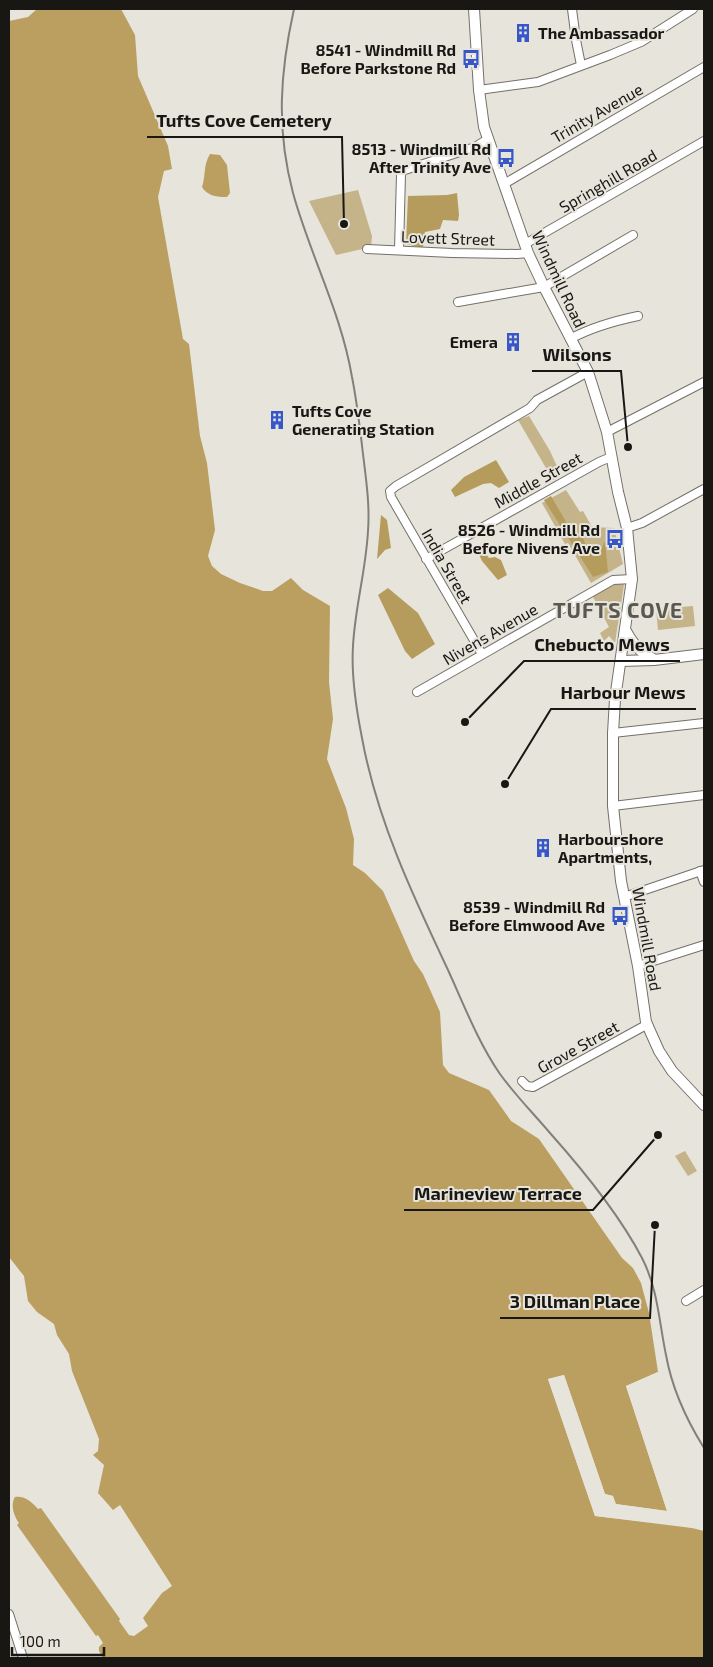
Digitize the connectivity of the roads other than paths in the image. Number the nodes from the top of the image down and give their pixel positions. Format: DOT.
graph roads {
  1 [pos="474,9"];
  2 [pos="572,9"];
  3 [pos="693,9"];
  4 [pos="581,65"];
  5 [pos="704,67"];
  6 [pos="479,90"];
  7 [pos="488,139"];
  8 [pos="704,141"];
  9 [pos="504,184"];
  10 [pos="633,235"];
  11 [pos="527,248"];
  12 [pos="367,249"];
  13 [pos="399,250"];
  14 [pos="544,287"];
  15 [pos="458,302"];
  16 [pos="638,316"];
  17 [pos="570,339"];
  18 [pos="588,372"];
  19 [pos="704,382"];
  20 [pos="607,432"];
  21 [pos="611,457"];
  22 [pos="704,489"];
  23 [pos="627,528"];
  24 [pos="426,559"];
  25 [pos="632,579"];
  26 [pos="626,631"];
  27 [pos="482,654"];
  28 [pos="704,654"];
  29 [pos="654,660"];
  30 [pos="621,661"];
  31 [pos="417,692"];
  32 [pos="704,724"];
  33 [pos="613,733"];
  34 [pos="704,795"];
  35 [pos="613,806"];
  36 [pos="702,870"];
  37 [pos="704,882"];
  38 [pos="624,897"];
  39 [pos="704,945"];
  40 [pos="638,966"];
  41 [pos="648,1024"];
  42 [pos="522,1081"];
  43 [pos="704,1105"];
  44 [pos="704,1290"];
  45 [pos="686,1302"];
  46 [pos="9,1614"];
  47 [pos="23,1658"];
  1 -- 6 [label="main road, Windmill Road"];
  2 -- 4 [label="street"];
  3 -- 4 [label="street"];
  4 -- 6 [label="street"];
  5 -- 9 [label="street, Trinity Avenue"];
  6 -- 7 [label="main road, Windmill Road"];
  7 -- 9 [label="main road, Windmill Road"];
  7 -- 13 [label="street"];
  8 -- 11 [label="street, Springhill Road"];
  9 -- 11 [label="main road, Windmill Road"];
  10 -- 14 [label="street"];
  11 -- 13 [label="street, Lovett Street"];
  11 -- 14 [label="main road, Windmill Road"];
  12 -- 13 [label="street, Lovett Street"];
  14 -- 15 [label="street"];
  14 -- 17 [label="main road, Windmill Road"];
  16 -- 17 [label="street"];
  17 -- 18 [label="main road, Windmill Road"];
  18 -- 20 [label="main road, Windmill Road"];
  18 -- 24 [label="street, India Street"];
  19 -- 20 [label="street"];
  20 -- 21 [label="main road, Windmill Road"];
  21 -- 23 [label="main road, Windmill Road"];
  21 -- 24 [label="street, Middle Street"];
  22 -- 23 [label="street"];
  23 -- 25 [label="main road, Windmill Road"];
  24 -- 27 [label="street, India Street"];
  25 -- 26 [label="main road, Windmill Road"];
  25 -- 27 [label="street, Nivens Avenue"];
  26 -- 29 [label="main road"];
  26 -- 30 [label="main road, Windmill Road"];
  27 -- 31 [label="street, Nivens Avenue"];
  28 -- 29 [label="main road"];
  29 -- 30 [label="main road"];
  30 -- 33 [label="main road, Windmill Road"];
  32 -- 33 [label="street"];
  33 -- 35 [label="main road, Windmill Road"];
  34 -- 35 [label="street"];
  35 -- 38 [label="main road, Windmill Road"];
  36 -- 37 [label="street"];
  36 -- 38 [label="street"];
  38 -- 40 [label="main road, Windmill Road"];
  39 -- 40 [label="street"];
  40 -- 41 [label="main road, Windmill Road"];
  41 -- 42 [label="street, Grove Street"];
  41 -- 43 [label="main road, Windmill Road"];
  44 -- 45 [label="street"];
  46 -- 47 [label="street"];
}
